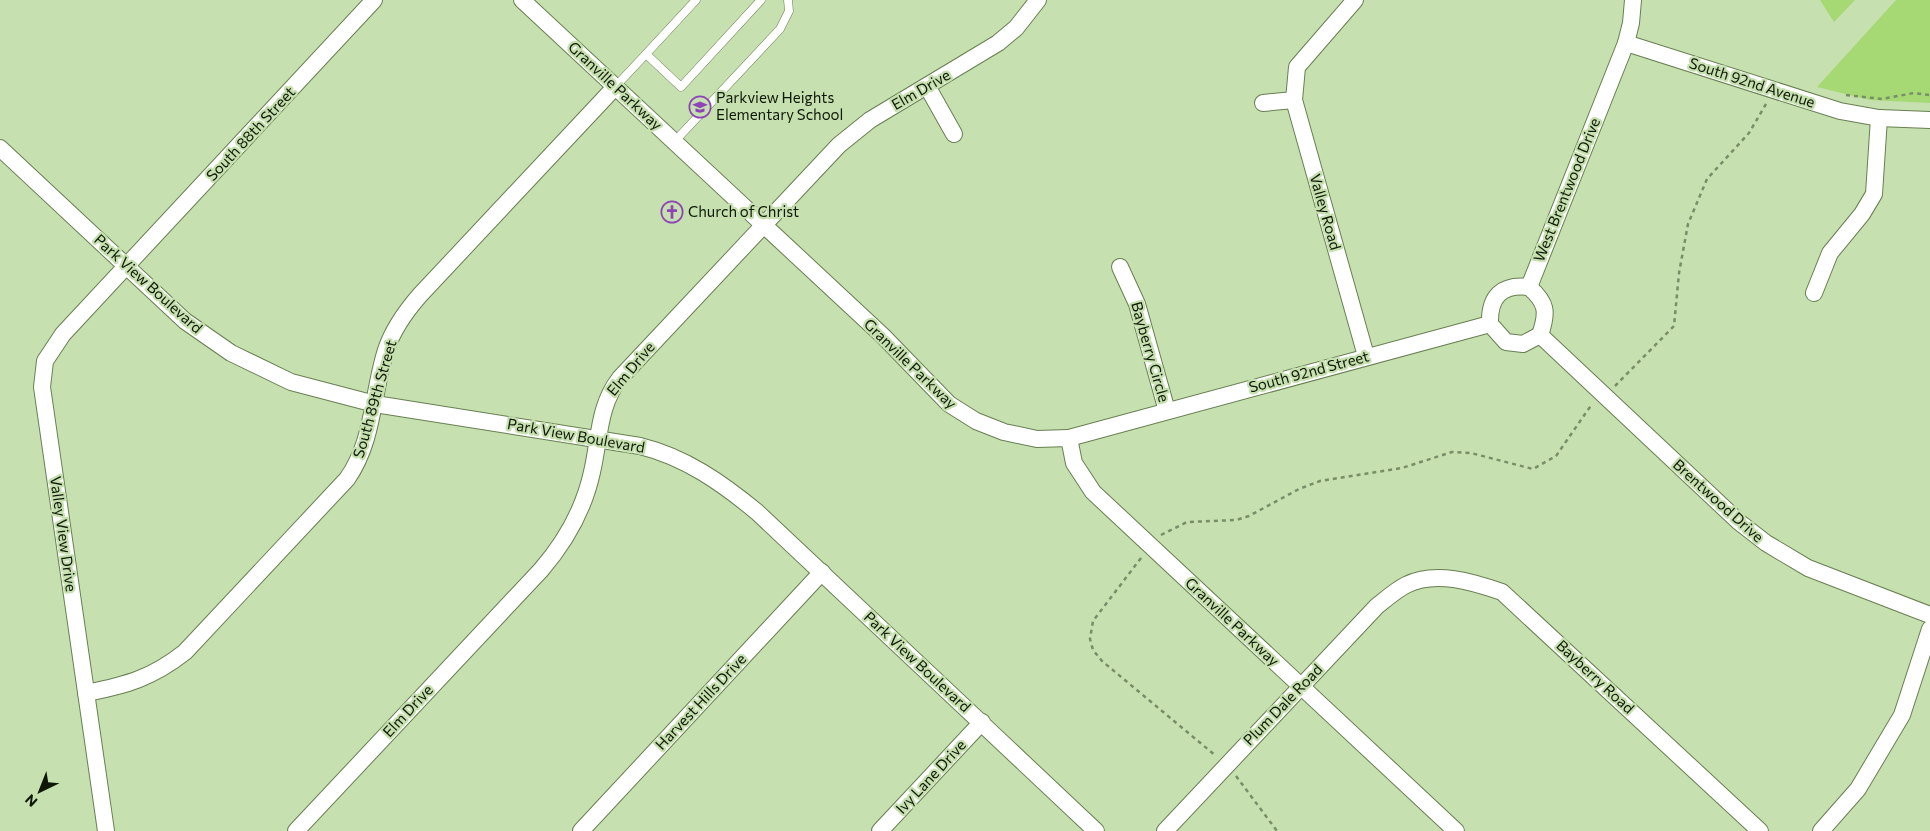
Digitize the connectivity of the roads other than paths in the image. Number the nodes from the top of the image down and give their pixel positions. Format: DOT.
graph roads {
  1 [pos="374,0"];
  2 [pos="522,0"];
  3 [pos="696,0"];
  4 [pos="761,0"];
  5 [pos="788,0"];
  6 [pos="1038,0"];
  7 [pos="1356,0"];
  8 [pos="1633,0"];
  9 [pos="1626,43"];
  10 [pos="646,54"];
  11 [pos="616,86"];
  12 [pos="927,86"];
  13 [pos="1294,100"];
  14 [pos="1263,103"];
  15 [pos="1879,118"];
  16 [pos="1930,120"];
  17 [pos="954,134"];
  18 [pos="675,142"];
  19 [pos="0,148"];
  20 [pos="764,225"];
  21 [pos="126,266"];
  22 [pos="1120,266"];
  23 [pos="1529,287"];
  24 [pos="1814,293"];
  25 [pos="1490,324"];
  26 [pos="1540,335"];
  27 [pos="1366,356"];
  28 [pos="375,404"];
  29 [pos="1167,411"];
  30 [pos="1069,438"];
  31 [pos="598,439"];
  32 [pos="822,572"];
  33 [pos="1406,584"];
  34 [pos="1930,615"];
  35 [pos="1930,629"];
  36 [pos="1301,686"];
  37 [pos="86,693"];
  38 [pos="982,722"];
  39 [pos="106,831"];
  40 [pos="296,831"];
  41 [pos="581,831"];
  42 [pos="880,831"];
  43 [pos="1096,831"];
  44 [pos="1165,831"];
  45 [pos="1456,831"];
  46 [pos="1760,831"];
  47 [pos="1821,831"];
  1 -- 21 [label="street, South 88th Street"];
  2 -- 11 [label="street, Granville Parkway"];
  3 -- 10 [label="lane"];
  4 -- 10 [label="lane"];
  5 -- 18 [label="lane"];
  6 -- 12 [label="street, Elm Drive"];
  7 -- 13 [label="street, Valley Road"];
  8 -- 9 [label="street"];
  9 -- 15 [label="street, South 92nd Avenue"];
  9 -- 23 [label="street, West Brentwood Drive"];
  10 -- 11 [label="lane"];
  11 -- 18 [label="street, Granville Parkway"];
  11 -- 28 [label="street, South 89th Street"];
  12 -- 17 [label="street"];
  12 -- 20 [label="street, Elm Drive"];
  13 -- 14 [label="street"];
  13 -- 27 [label="street, Valley Road"];
  15 -- 16 [label="street, South 92nd Avenue"];
  15 -- 24 [label="street"];
  18 -- 20 [label="street, Granville Parkway"];
  19 -- 21 [label="street, Park View Boulevard"];
  20 -- 30 [label="street, Granville Parkway"];
  20 -- 31 [label="street, Elm Drive"];
  21 -- 28 [label="street, Park View Boulevard"];
  21 -- 37 [label="street, Valley View Drive"];
  22 -- 29 [label="street, Bayberry Circle"];
  23 -- 25 [label="street"];
  23 -- 26 [label="street"];
  25 -- 26 [label="street"];
  25 -- 27 [label="street, South 92nd Street"];
  26 -- 34 [label="street, Brentwood Drive"];
  27 -- 29 [label="street, South 92nd Street"];
  28 -- 31 [label="street, Park View Boulevard"];
  28 -- 37 [label="street, South 89th Street"];
  29 -- 30 [label="street, South 92nd Street"];
  30 -- 36 [label="street, Granville Parkway"];
  31 -- 32 [label="street, Park View Boulevard"];
  31 -- 40 [label="street, Elm Drive"];
  32 -- 38 [label="street, Park View Boulevard"];
  32 -- 41 [label="street, Harvest Hills Drive"];
  33 -- 36 [label="street, Plum Dale Road"];
  33 -- 46 [label="street, Bayberry Road"];
  35 -- 47 [label="street"];
  36 -- 44 [label="street, Plum Dale Road"];
  36 -- 45 [label="street, Granville Parkway"];
  37 -- 39 [label="street, Valley View Drive"];
  38 -- 42 [label="street, Ivy Lane Drive"];
  38 -- 43 [label="street, Park View Boulevard"];
}
